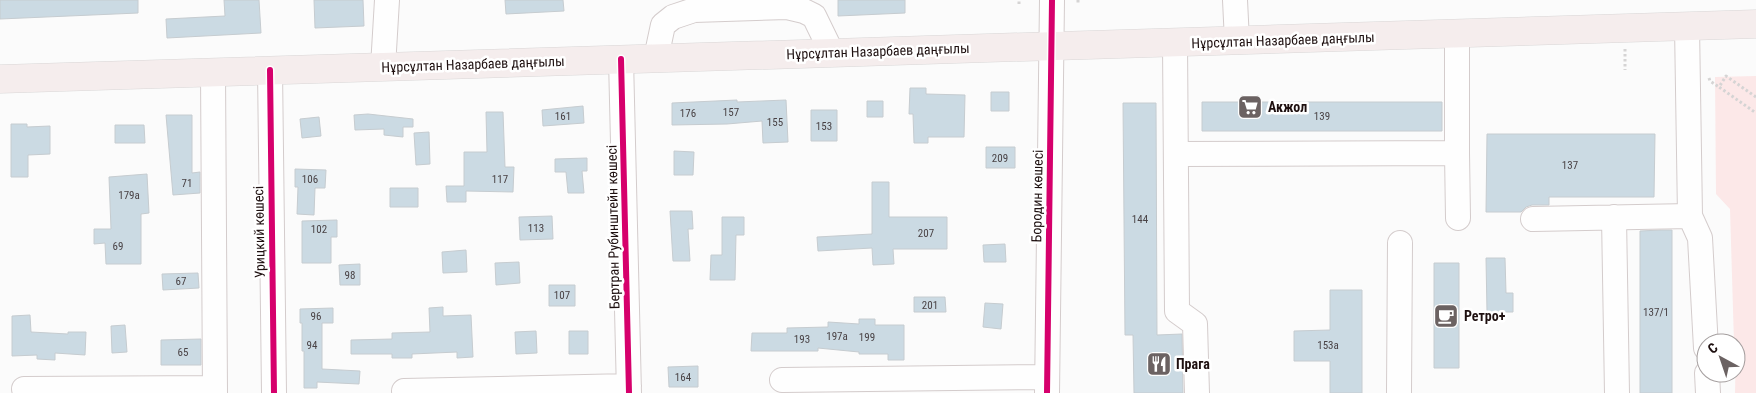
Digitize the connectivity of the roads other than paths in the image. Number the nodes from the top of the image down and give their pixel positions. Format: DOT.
graph roads {
  1 [pos="387,0"];
  2 [pos="1052,0"];
  3 [pos="1235,0"];
  4 [pos="1756,24"];
  5 [pos="1687,26"];
  6 [pos="1457,34"];
  7 [pos="1237,41"];
  8 [pos="1175,43"];
  9 [pos="1051,46"];
  10 [pos="832,53"];
  11 [pos="656,58"];
  12 [pos="621,60"];
  13 [pos="383,67"];
  14 [pos="270,70"];
  15 [pos="213,72"];
  16 [pos="0,79"];
  17 [pos="1457,153"];
  18 [pos="1176,154"];
  19 [pos="1690,216"];
  20 [pos="1614,217"];
  21 [pos="1458,218"];
  22 [pos="1533,219"];
  23 [pos="1400,243"];
  24 [pos="1705,333"];
  25 [pos="782,380"];
  26 [pos="1047,385"];
  27 [pos="24,389"];
  28 [pos="629,390"];
  29 [pos="215,391"];
  30 [pos="404,391"];
  31 [pos="1203,392"];
  32 [pos="274,393"];
  33 [pos="1399,393"];
  34 [pos="1616,393"];
  1 -- 13 [label="street"];
  2 -- 9 [label="street, Бородин көшесі"];
  3 -- 7 [label="street"];
  4 -- 5 [label="main road, Нұрсұлтан Назарбаев даңғылы"];
  5 -- 6 [label="main road, Нұрсұлтан Назарбаев даңғылы"];
  5 -- 19 [label="street"];
  6 -- 7 [label="main road, Нұрсұлтан Назарбаев даңғылы"];
  6 -- 17 [label="street"];
  7 -- 8 [label="main road, Нұрсұлтан Назарбаев даңғылы"];
  8 -- 9 [label="main road, Нұрсұлтан Назарбаев даңғылы"];
  8 -- 18 [label="street"];
  9 -- 10 [label="main road, Нұрсұлтан Назарбаев даңғылы"];
  9 -- 26 [label="street, Бородин көшесі"];
  10 -- 11 [label="main road, Нұрсұлтан Назарбаев даңғылы"];
  10 -- 11 [label="street"];
  11 -- 12 [label="main road, Нұрсұлтан Назарбаев даңғылы"];
  12 -- 13 [label="main road, Нұрсұлтан Назарбаев даңғылы"];
  12 -- 28 [label="street, Бертран Рубинштейн көшесі"];
  13 -- 14 [label="main road, Нұрсұлтан Назарбаев даңғылы"];
  14 -- 15 [label="main road, Нұрсұлтан Назарбаев даңғылы"];
  14 -- 32 [label="street, Урицкий көшесі"];
  15 -- 16 [label="main road, Нұрсұлтан Назарбаев даңғылы"];
  15 -- 29 [label="street"];
  17 -- 18 [label="street"];
  17 -- 21 [label="street"];
  18 -- 31 [label="street"];
  19 -- 20 [label="street"];
  19 -- 24 [label="street"];
  20 -- 22 [label="street"];
  20 -- 34 [label="street"];
  23 -- 33 [label="street"];
  25 -- 26 [label="street"];
  27 -- 29 [label="street"];
  28 -- 30 [label="street"];
}
